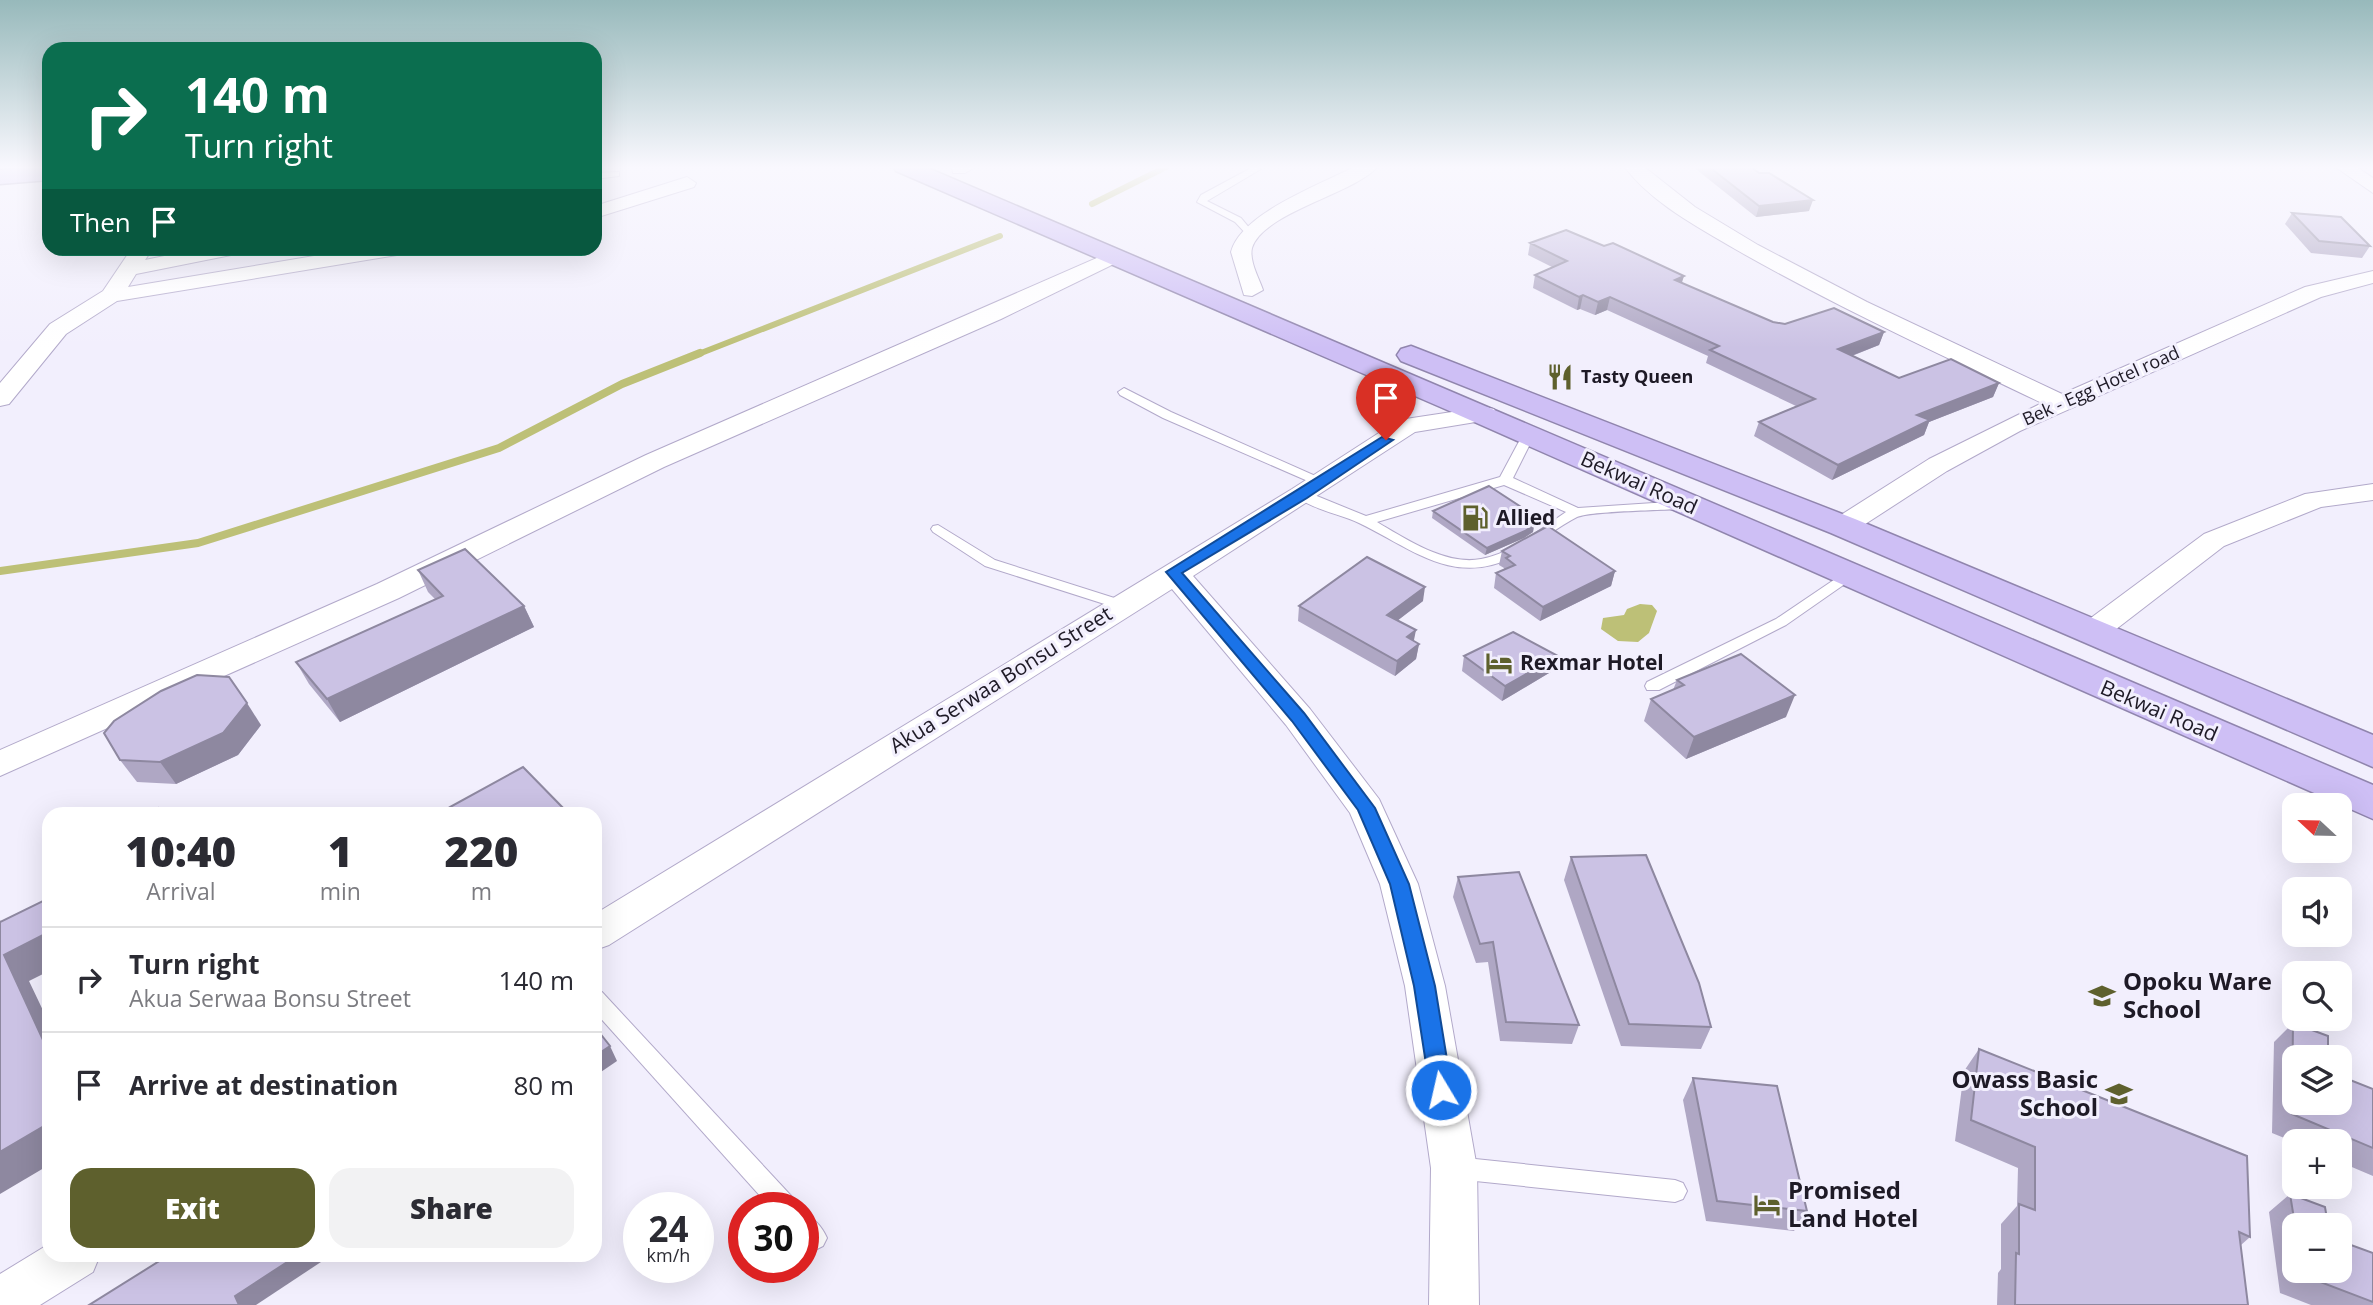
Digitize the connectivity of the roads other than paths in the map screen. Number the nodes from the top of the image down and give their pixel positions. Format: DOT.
graph roads {
  1 [pos="1047,227"];
  2 [pos="1102,227"];
  3 [pos="1244,227"];
  4 [pos="1263,227"];
  5 [pos="1716,227"];
  6 [pos="1251,236"];
  7 [pos="137,256"];
  8 [pos="196,256"];
  9 [pos="1115,256"];
  10 [pos="314,257"];
  11 [pos="127,270"];
  12 [pos="2373,277"];
  13 [pos="1252,290"];
  14 [pos="111,296"];
  15 [pos="1415,384"];
  16 [pos="1124,393"];
  17 [pos="0,398"];
  18 [pos="2062,403"];
  19 [pos="1485,414"];
  20 [pos="1408,425"];
  21 [pos="1529,434"];
  22 [pos="1505,480"];
  23 [pos="1312,488"];
  24 [pos="2373,492"];
  25 [pos="1690,504"];
  26 [pos="1576,512"];
  27 [pos="1365,521"];
  28 [pos="1843,526"];
  29 [pos="938,529"];
  30 [pos="1174,572"];
  31 [pos="1847,576"];
  32 [pos="1122,604"];
  33 [pos="2091,633"];
  34 [pos="2188,674"];
  35 [pos="1653,686"];
  36 [pos="2165,713"];
  37 [pos="2373,752"];
  38 [pos="0,764"];
  39 [pos="2373,803"];
  40 [pos="602,930"];
  41 [pos="602,1006"];
  42 [pos="1454,1168"];
  43 [pos="1675,1191"];
  44 [pos="772,1192"];
  45 [pos="65,1262"];
  46 [pos="0,1302"];
  47 [pos="1454,1305"];
  1 -- 9 [label="highway, Bekwai Road"];
  2 -- 13 [label="highway, Bekwai Road"];
  3 -- 6 [label="lane"];
  4 -- 6 [label="street"];
  5 -- 18 [label="street"];
  6 -- 13 [label="street"];
  7 -- 11 [label="street"];
  8 -- 11 [label="street"];
  9 -- 15 [label="highway, Bekwai Road"];
  9 -- 38 [label="street"];
  10 -- 14 [label="street"];
  11 -- 14 [label="street"];
  12 -- 18 [label="street, Bek - Egg Hotel road"];
  13 -- 28 [label="highway, Bekwai Road"];
  14 -- 17 [label="street"];
  15 -- 19 [label="highway, Bekwai Road"];
  15 -- 20 [label="street"];
  16 -- 23 [label="lane"];
  18 -- 28 [label="street, Bek - Egg Hotel road"];
  19 -- 20 [label="street"];
  19 -- 21 [label="highway, Bekwai Road"];
  20 -- 23 [label="street, Akua Serwaa Bonsu Street"];
  21 -- 22 [label="lane"];
  21 -- 25 [label="highway, Bekwai Road"];
  22 -- 26 [label="lane"];
  22 -- 27 [label="lane"];
  23 -- 27 [label="lane"];
  23 -- 30 [label="street, Akua Serwaa Bonsu Street"];
  24 -- 33 [label="street"];
  25 -- 26 [label="lane"];
  25 -- 31 [label="highway, Bekwai Road"];
  26 -- 27 [label="lane"];
  28 -- 33 [label="highway, Bekwai Road"];
  29 -- 32 [label="lane"];
  30 -- 32 [label="street, Akua Serwaa Bonsu Street"];
  30 -- 42 [label="street"];
  31 -- 35 [label="lane"];
  31 -- 36 [label="highway, Bekwai Road"];
  32 -- 40 [label="street, Akua Serwaa Bonsu Street"];
  33 -- 34 [label="highway, Bekwai Road"];
  34 -- 36 [label="highway"];
  34 -- 37 [label="highway, Bekwai Road"];
  36 -- 39 [label="highway, Bekwai Road"];
  41 -- 44 [label="lane"];
  42 -- 43 [label="lane"];
  42 -- 47 [label="street"];
  45 -- 46 [label="street"];
}
